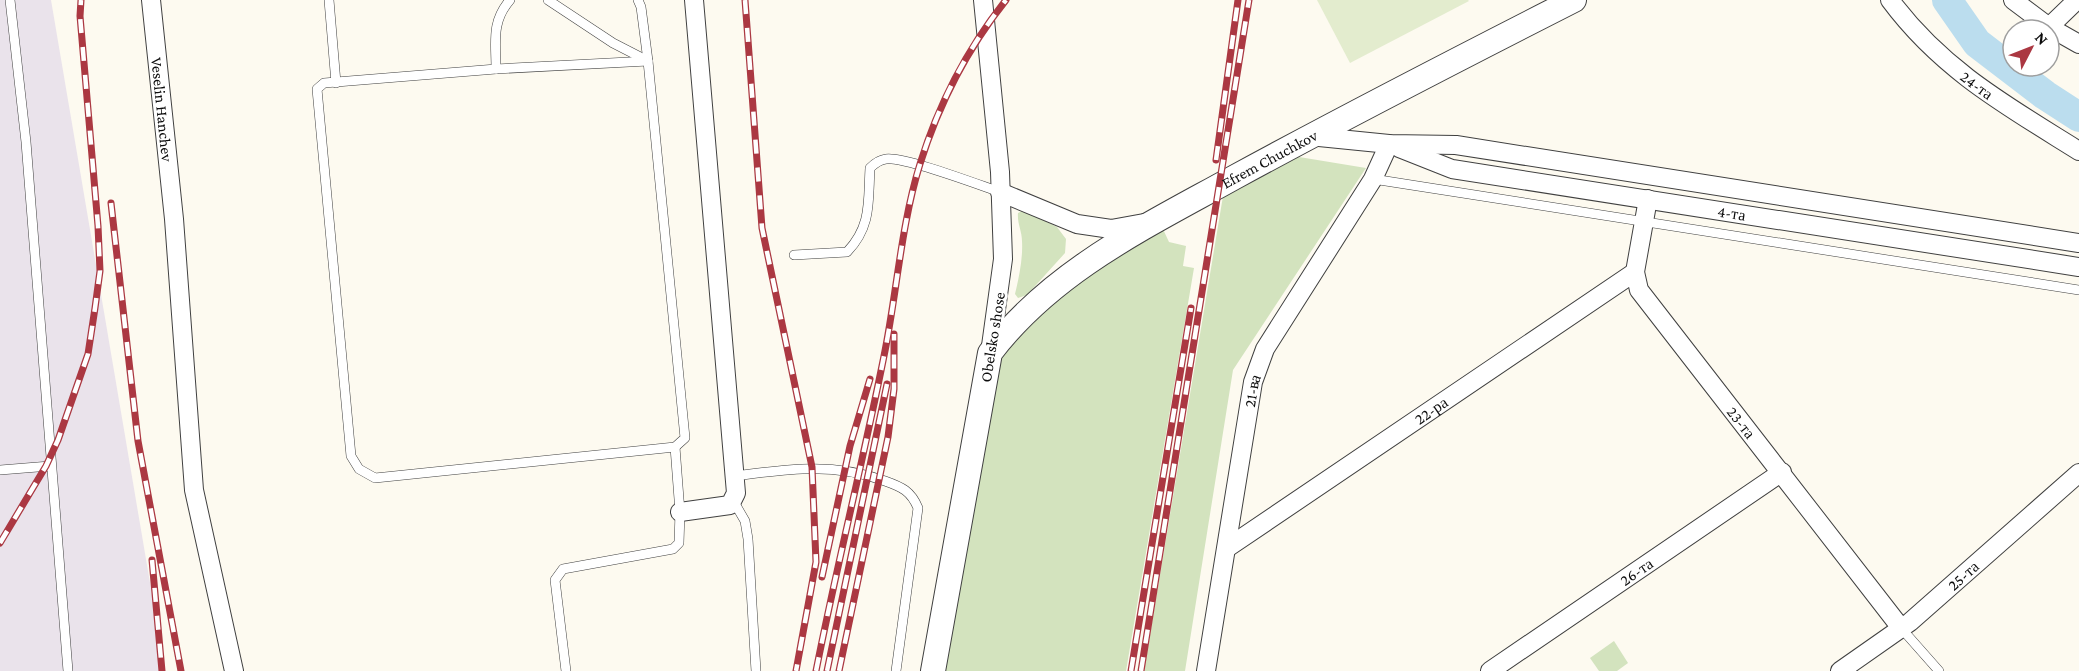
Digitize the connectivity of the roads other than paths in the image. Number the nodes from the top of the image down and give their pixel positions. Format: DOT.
graph roads {
  1 [pos="10,0"];
  2 [pos="151,0"];
  3 [pos="329,0"];
  4 [pos="510,0"];
  5 [pos="548,0"];
  6 [pos="638,0"];
  7 [pos="694,0"];
  8 [pos="983,0"];
  9 [pos="1574,0"];
  10 [pos="1890,0"];
  11 [pos="2013,0"];
  12 [pos="2077,0"];
  13 [pos="2037,18"];
  14 [pos="2058,18"];
  15 [pos="2061,34"];
  16 [pos="2079,44"];
  17 [pos="648,61"];
  18 [pos="496,69"];
  19 [pos="336,83"];
  20 [pos="1309,136"];
  21 [pos="1389,144"];
  22 [pos="2079,151"];
  23 [pos="1373,179"];
  24 [pos="1000,192"];
  25 [pos="1648,199"];
  26 [pos="1150,222"];
  27 [pos="1645,222"];
  28 [pos="2079,243"];
  29 [pos="794,255"];
  30 [pos="2079,267"];
  31 [pos="1635,272"];
  32 [pos="2079,290"];
  33 [pos="990,353"];
  34 [pos="675,447"];
  35 [pos="50,466"];
  36 [pos="0,470"];
  37 [pos="1782,472"];
  38 [pos="2079,473"];
  39 [pos="735,476"];
  40 [pos="734,502"];
  41 [pos="680,512"];
  42 [pos="1227,548"];
  43 [pos="1901,628"];
  44 [pos="68,671"];
  45 [pos="234,671"];
  46 [pos="566,671"];
  47 [pos="756,671"];
  48 [pos="896,671"];
  49 [pos="933,671"];
  50 [pos="1206,671"];
  51 [pos="1490,671"];
  52 [pos="1840,671"];
  53 [pos="1939,671"];
  1 -- 35 [label="lane"];
  2 -- 45 [label="street, Veselin Hanchev"];
  3 -- 19 [label="lane"];
  4 -- 18 [label="lane"];
  5 -- 17 [label="lane"];
  6 -- 17 [label="lane"];
  7 -- 39 [label="street"];
  8 -- 24 [label="street, Obelsko shose"];
  9 -- 20 [label="street, Efrem Chuchkov"];
  10 -- 22 [label="street, 24-та"];
  11 -- 13 [label="street"];
  12 -- 14 [label="street"];
  15 -- 16 [label="street"];
  17 -- 18 [label="lane"];
  17 -- 34 [label="lane"];
  18 -- 19 [label="lane"];
  19 -- 34 [label="lane"];
  20 -- 21 [label="street, 4-та"];
  20 -- 26 [label="street, Efrem Chuchkov"];
  21 -- 23 [label="street, 21-ва"];
  21 -- 25 [label="street, 4-та"];
  21 -- 28 [label="street, 4-та"];
  23 -- 27 [label="lane"];
  23 -- 42 [label="street, 21-ва"];
  24 -- 26 [label="street"];
  24 -- 29 [label="lane"];
  24 -- 33 [label="street, Obelsko shose"];
  25 -- 27 [label="street"];
  25 -- 30 [label="street, 4-та"];
  26 -- 33 [label="street, Efrem Chuchkov"];
  27 -- 31 [label="street"];
  27 -- 32 [label="lane"];
  31 -- 37 [label="street, 23-та"];
  31 -- 42 [label="street, 22-ра"];
  33 -- 49 [label="street, Obelsko shose"];
  34 -- 41 [label="lane"];
  35 -- 36 [label="lane"];
  35 -- 44 [label="lane"];
  37 -- 43 [label="street, 23-та"];
  37 -- 51 [label="street, 26-та"];
  38 -- 43 [label="street, 25-та"];
  39 -- 40 [label="street"];
  39 -- 48 [label="lane"];
  40 -- 41 [label="street"];
  40 -- 47 [label="lane"];
  41 -- 46 [label="lane"];
  42 -- 50 [label="street, 21-ва"];
  43 -- 52 [label="street, 25-та"];
  43 -- 53 [label="lane"];
}
